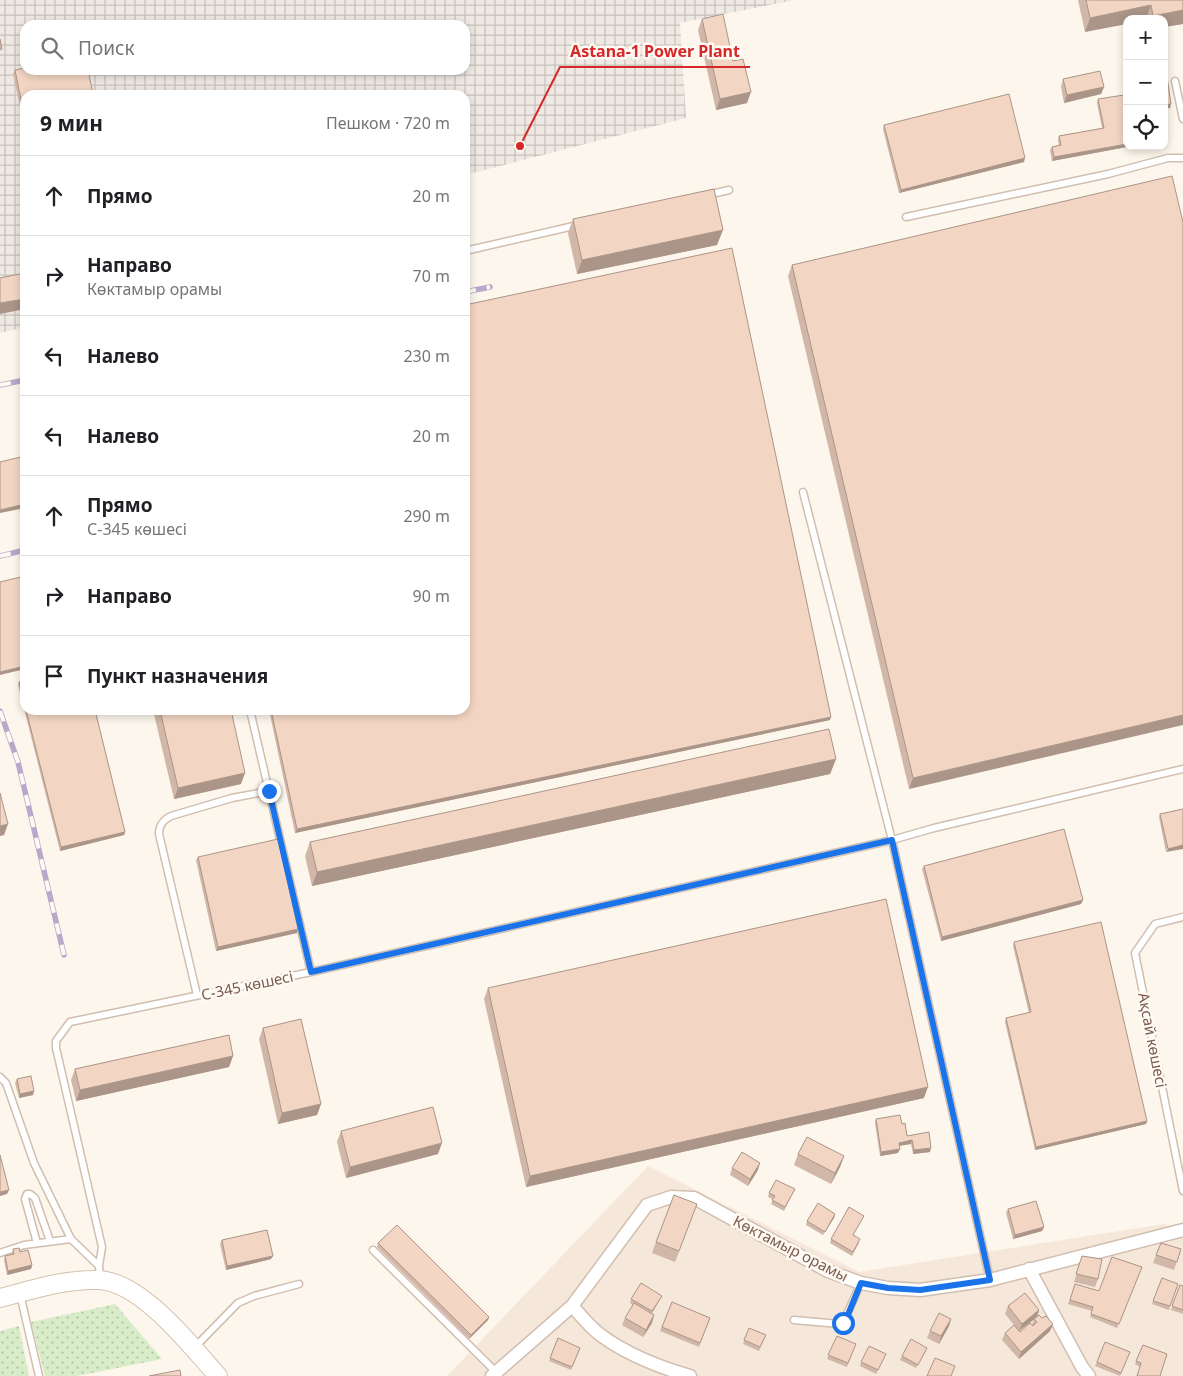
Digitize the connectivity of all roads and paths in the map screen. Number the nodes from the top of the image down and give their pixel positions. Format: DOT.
graph roads {
  1 [pos="1175,80"];
  2 [pos="1183,119"];
  3 [pos="1183,158"];
  4 [pos="729,190"];
  5 [pos="701,197"];
  6 [pos="906,217"];
  7 [pos="588,223"];
  8 [pos="470,251"];
  9 [pos="803,492"];
  10 [pos="251,715"];
  11 [pos="1183,769"];
  12 [pos="269,791"];
  13 [pos="892,840"];
  14 [pos="1183,917"];
  15 [pos="311,972"];
  16 [pos="197,995"];
  17 [pos="0,1077"];
  18 [pos="1183,1191"];
  19 [pos="1183,1230"];
  20 [pos="71,1239"];
  21 [pos="50,1240"];
  22 [pos="37,1242"];
  23 [pos="374,1250"];
  24 [pos="0,1253"];
  25 [pos="1029,1269"];
  26 [pos="100,1273"];
  27 [pos="990,1280"];
  28 [pos="861,1283"];
  29 [pos="299,1284"];
  30 [pos="19,1293"];
  31 [pos="0,1298"];
  32 [pos="572,1306"];
  33 [pos="794,1320"];
  34 [pos="193,1349"];
  35 [pos="494,1374"];
  36 [pos="39,1376"];
  37 [pos="218,1376"];
  38 [pos="690,1376"];
  39 [pos="1089,1376"];
  1 -- 2 [label="lane"];
  3 -- 6 [label="lane"];
  4 -- 5 [label="lane"];
  7 -- 8 [label="lane"];
  9 -- 13 [label="lane"];
  10 -- 12 [label="lane"];
  11 -- 13 [label="lane, С-345 көшесі"];
  12 -- 15 [label="lane"];
  12 -- 16 [label="lane"];
  13 -- 15 [label="lane, С-345 көшесі"];
  13 -- 27 [label="lane"];
  14 -- 18 [label="lane, Ақсай көшесі"];
  15 -- 16 [label="lane, С-345 көшесі"];
  16 -- 26 [label="lane, С-345 көшесі"];
  17 -- 20 [label="lane"];
  19 -- 25 [label="street, Көктамыр орамы"];
  20 -- 21 [label="lane"];
  20 -- 26 [label="lane"];
  21 -- 22 [label="lane"];
  21 -- 22 [label="lane"];
  22 -- 24 [label="lane"];
  23 -- 35 [label="lane"];
  25 -- 27 [label="street, Көктамыр орамы"];
  25 -- 39 [label="street"];
  26 -- 30 [label="main road"];
  26 -- 34 [label="main road"];
  27 -- 28 [label="street, Көктамыр орамы"];
  28 -- 32 [label="street, Көктамыр орамы"];
  28 -- 33 [label="lane"];
  29 -- 34 [label="lane"];
  30 -- 31 [label="main road"];
  30 -- 36 [label="lane"];
  32 -- 35 [label="street, Көктамыр орамы"];
  32 -- 38 [label="street"];
  34 -- 37 [label="main road"];
}
